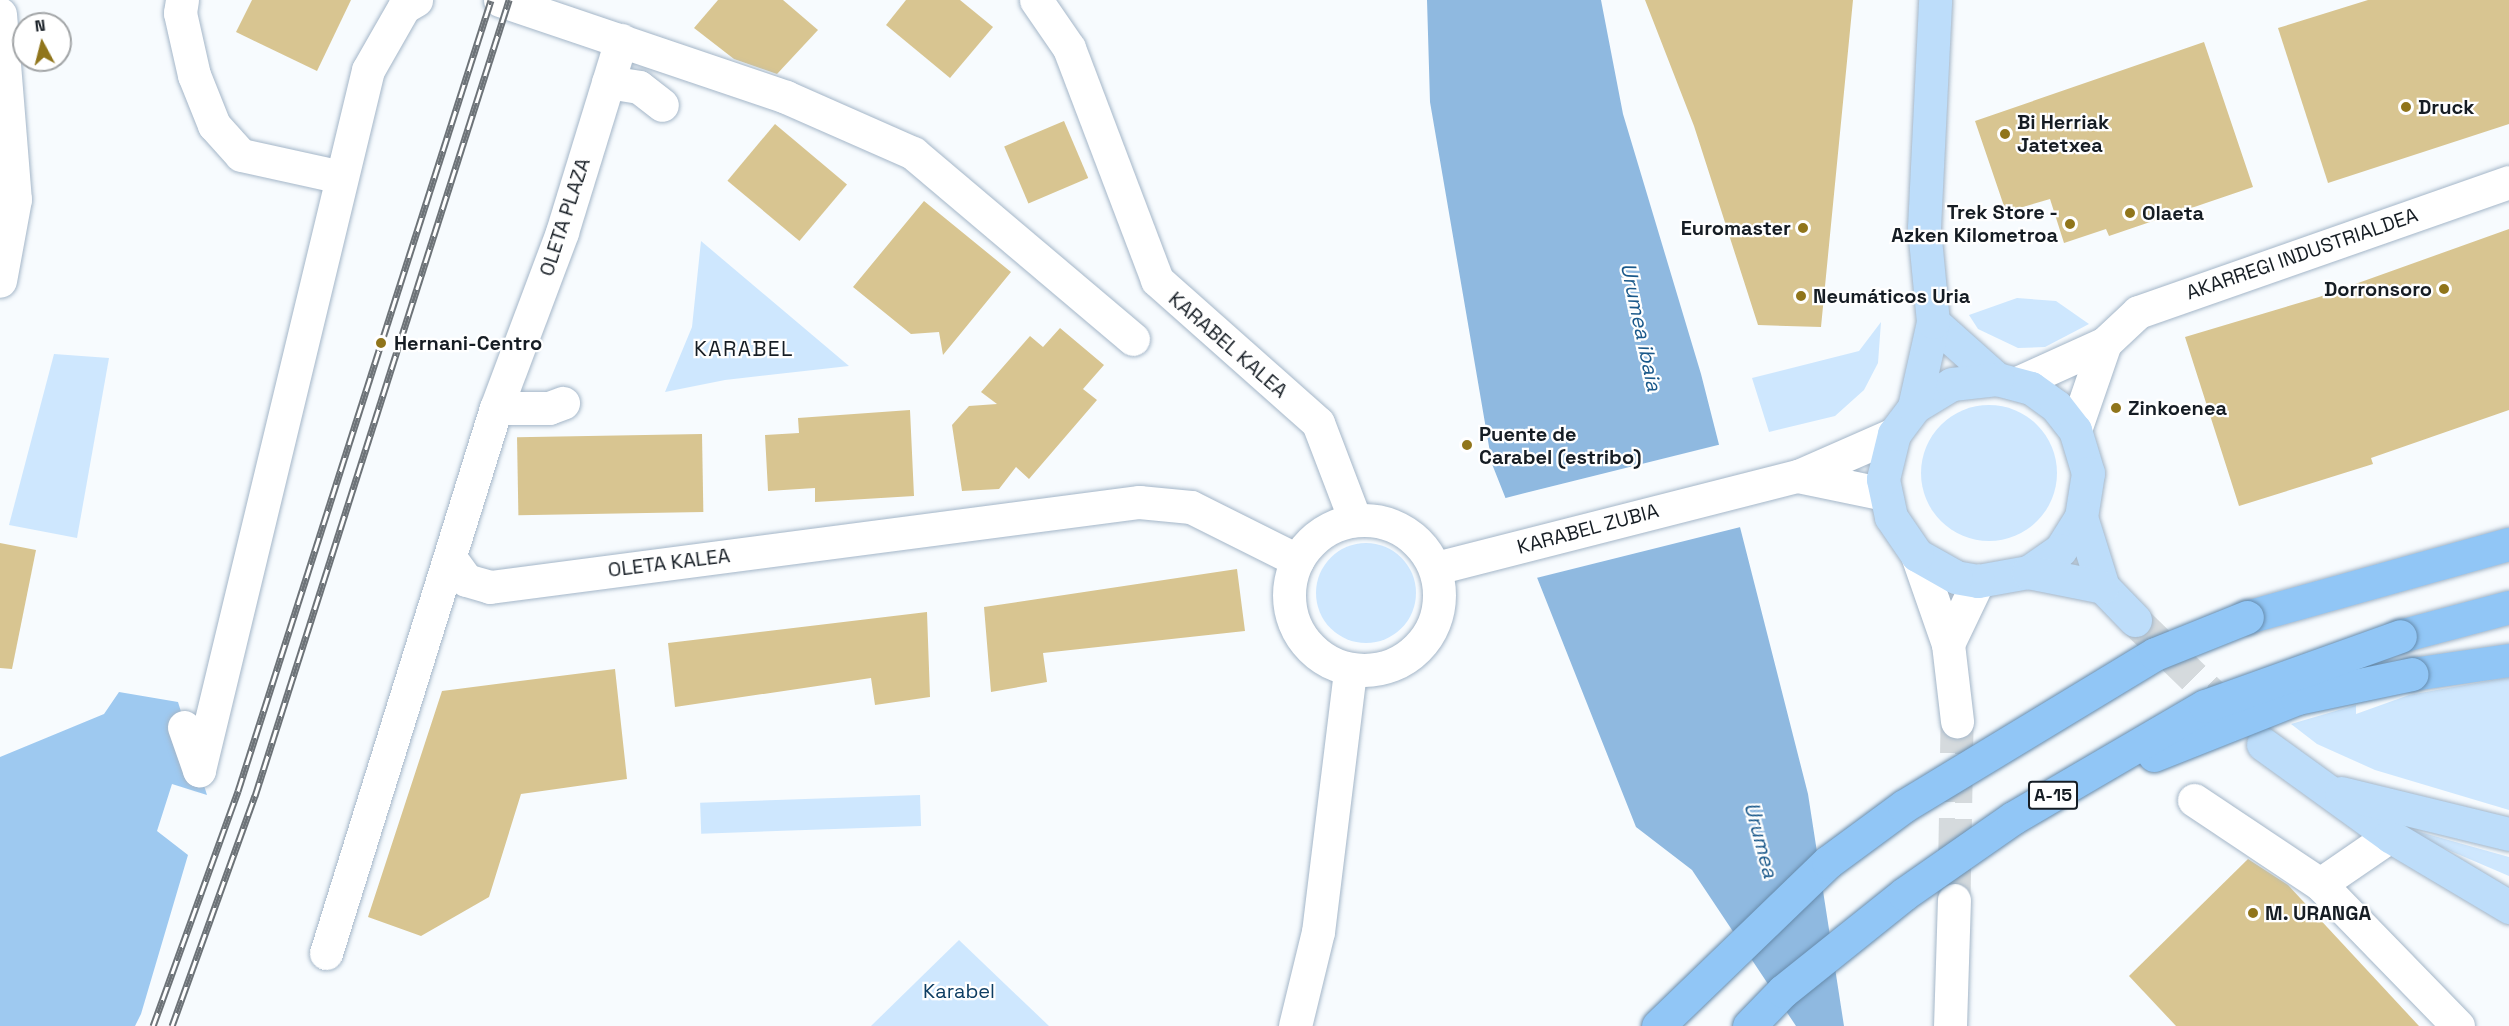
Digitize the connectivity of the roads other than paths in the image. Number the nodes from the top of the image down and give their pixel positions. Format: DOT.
graph roads {
  1 [pos="182,0"];
  2 [pos="416,0"];
  3 [pos="500,0"];
  4 [pos="1036,0"];
  5 [pos="1935,0"];
  6 [pos="0,14"];
  7 [pos="621,40"];
  8 [pos="608,82"];
  9 [pos="662,105"];
  10 [pos="341,177"];
  11 [pos="2509,182"];
  12 [pos="0,281"];
  13 [pos="1933,322"];
  14 [pos="1133,339"];
  15 [pos="2105,344"];
  16 [pos="2007,381"];
  17 [pos="563,403"];
  18 [pos="1914,407"];
  19 [pos="496,408"];
  20 [pos="2075,430"];
  21 [pos="1894,434"];
  22 [pos="1798,476"];
  23 [pos="1885,494"];
  24 [pos="2081,517"];
  25 [pos="1355,520"];
  26 [pos="2509,544"];
  27 [pos="1917,555"];
  28 [pos="451,559"];
  29 [pos="1297,560"];
  30 [pos="1436,568"];
  31 [pos="2028,572"];
  32 [pos="1978,581"];
  33 [pos="2103,587"];
  34 [pos="2509,607"];
  35 [pos="2135,620"];
  36 [pos="1948,644"];
  37 [pos="2509,660"];
  38 [pos="1350,670"];
  39 [pos="1957,721"];
  40 [pos="184,727"];
  41 [pos="2263,744"];
  42 [pos="2325,789"];
  43 [pos="2194,800"];
  44 [pos="2013,818"];
  45 [pos="2509,834"];
  46 [pos="2390,836"];
  47 [pos="2320,884"];
  48 [pos="1954,900"];
  49 [pos="2509,907"];
  50 [pos="326,953"];
  51 [pos="1295,1026"];
  52 [pos="1658,1026"];
  53 [pos="1749,1026"];
  54 [pos="1950,1026"];
  55 [pos="2458,1026"];
  1 -- 10 [label="street"];
  2 -- 10 [label="street"];
  3 -- 7 [label="street"];
  4 -- 25 [label="street, KARABEL KALEA"];
  5 -- 13 [label="main road"];
  6 -- 12 [label="street"];
  7 -- 8 [label="street"];
  7 -- 14 [label="street"];
  8 -- 9 [label="street"];
  8 -- 19 [label="street, OLETA PLAZA"];
  10 -- 40 [label="street"];
  11 -- 15 [label="street, AKARREGI INDUSTRIALDEA"];
  13 -- 16 [label="main road"];
  13 -- 18 [label="main road"];
  15 -- 16 [label="street"];
  15 -- 20 [label="street"];
  16 -- 18 [label="main road"];
  16 -- 20 [label="main road"];
  17 -- 19 [label="street"];
  18 -- 21 [label="main road"];
  19 -- 28 [label="street, OLETA PLAZA"];
  20 -- 24 [label="main road"];
  21 -- 22 [label="street"];
  21 -- 23 [label="main road"];
  22 -- 23 [label="street"];
  22 -- 30 [label="street, KARABEL ZUBIA"];
  23 -- 27 [label="main road"];
  24 -- 31 [label="main road"];
  24 -- 33 [label="main road"];
  25 -- 29 [label="street"];
  25 -- 30 [label="street"];
  26 -- 52 [label="highway, bridge"];
  27 -- 32 [label="main road"];
  27 -- 36 [label="street"];
  28 -- 29 [label="street, OLETA KALEA"];
  28 -- 50 [label="street"];
  29 -- 38 [label="street"];
  30 -- 38 [label="street"];
  31 -- 32 [label="main road"];
  31 -- 33 [label="main road"];
  32 -- 36 [label="street"];
  33 -- 35 [label="main road"];
  34 -- 44 [label="highway, A-15, bridge"];
  36 -- 39 [label="street"];
  37 -- 44 [label="highway, bridge"];
  38 -- 51 [label="street"];
  41 -- 42 [label="main road"];
  42 -- 45 [label="main road"];
  42 -- 46 [label="main road"];
  43 -- 47 [label="street"];
  44 -- 53 [label="highway, A-15, bridge"];
  46 -- 47 [label="street"];
  46 -- 49 [label="main road"];
  47 -- 55 [label="street"];
  48 -- 54 [label="street"];
}
